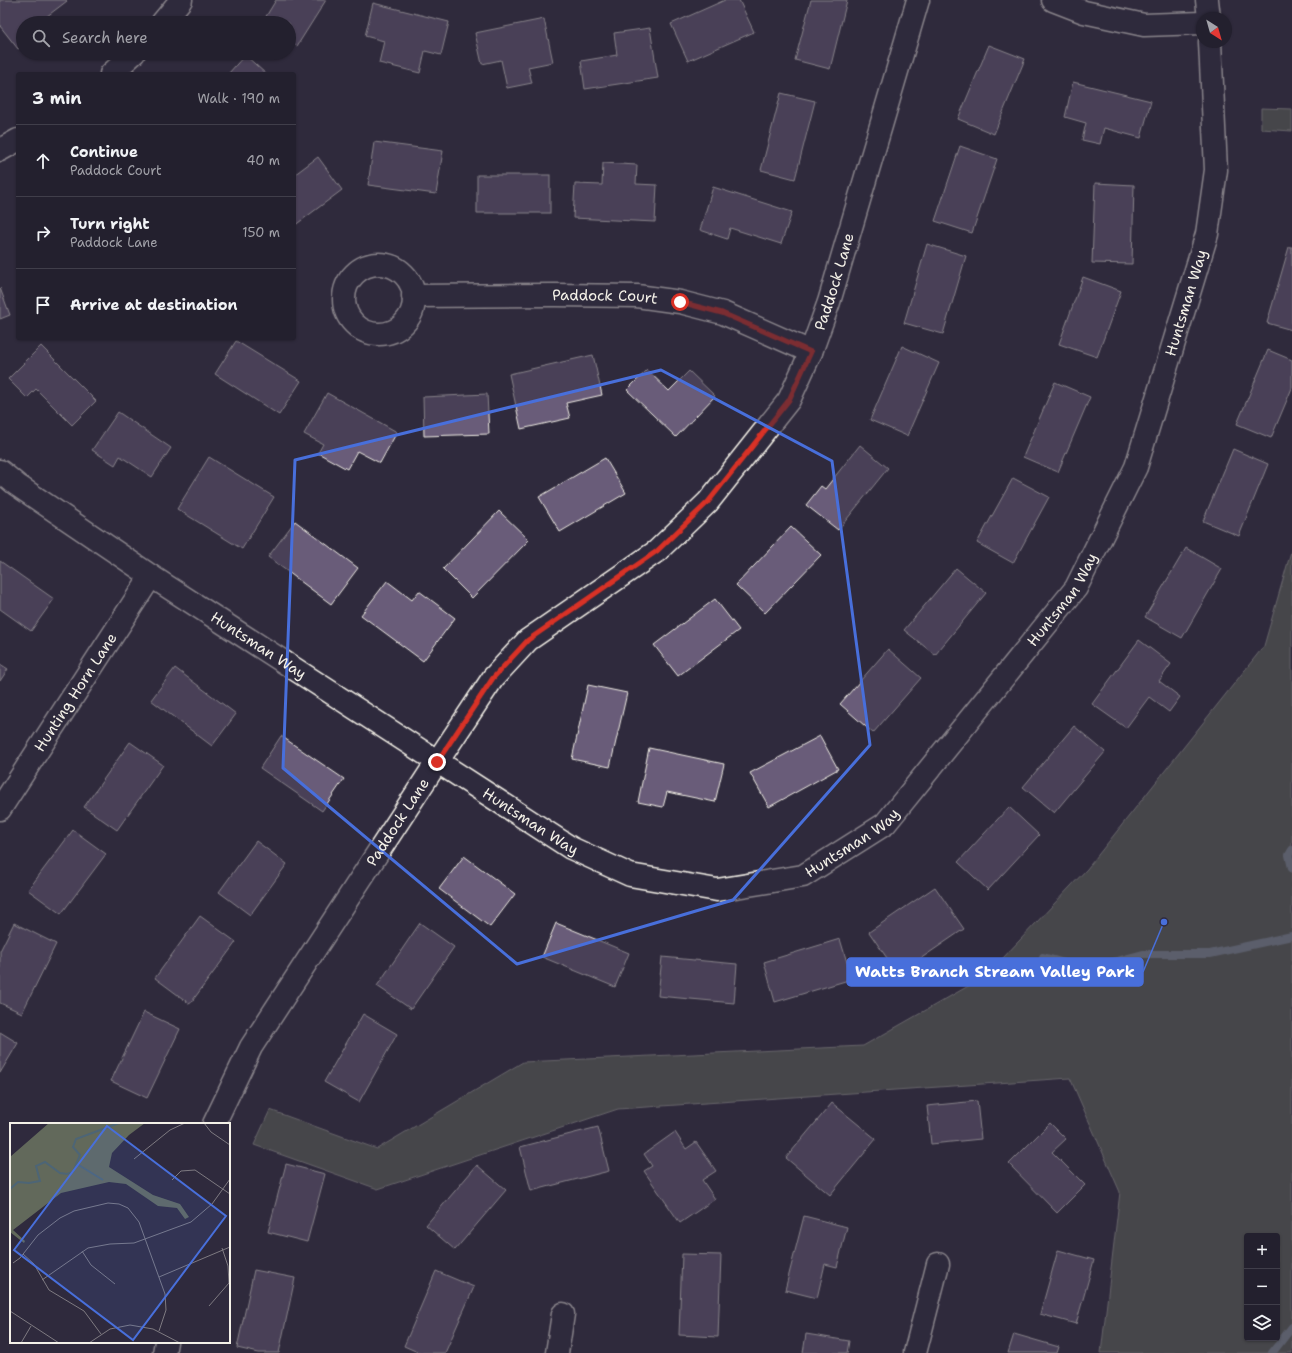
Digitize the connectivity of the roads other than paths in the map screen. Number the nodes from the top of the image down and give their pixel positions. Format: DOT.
graph roads {
  1 [pos="181,0"];
  2 [pos="918,0"];
  3 [pos="1053,0"];
  4 [pos="1207,0"];
  5 [pos="1208,12"];
  6 [pos="168,16"];
  7 [pos="1196,23"];
  8 [pos="1210,48"];
  9 [pos="126,60"];
  10 [pos="113,72"];
  11 [pos="16,141"];
  12 [pos="0,150"];
  13 [pos="413,296"];
  14 [pos="811,352"];
  15 [pos="0,471"];
  16 [pos="151,576"];
  17 [pos="437,762"];
  18 [pos="0,809"];
  19 [pos="214,1123"];
  20 [pos="938,1264"];
  21 [pos="562,1314"];
  22 [pos="166,1343"];
  23 [pos="164,1353"];
  24 [pos="557,1353"];
  25 [pos="915,1353"];
  1 -- 6 [label="street"];
  2 -- 14 [label="street, Paddock Lane"];
  3 -- 7 [label="street"];
  4 -- 5 [label="street"];
  8 -- 17 [label="street, Huntsman Way"];
  9 -- 10 [label="street"];
  11 -- 12 [label="street"];
  13 -- 14 [label="street, Paddock Court"];
  14 -- 17 [label="street, Paddock Lane"];
  15 -- 16 [label="street, Huntsman Way"];
  16 -- 17 [label="street, Huntsman Way"];
  16 -- 18 [label="street, Hunting Horn Lane"];
  17 -- 19 [label="street, Paddock Lane"];
  20 -- 25 [label="street"];
  21 -- 24 [label="street"];
  22 -- 23 [label="street"];
}
